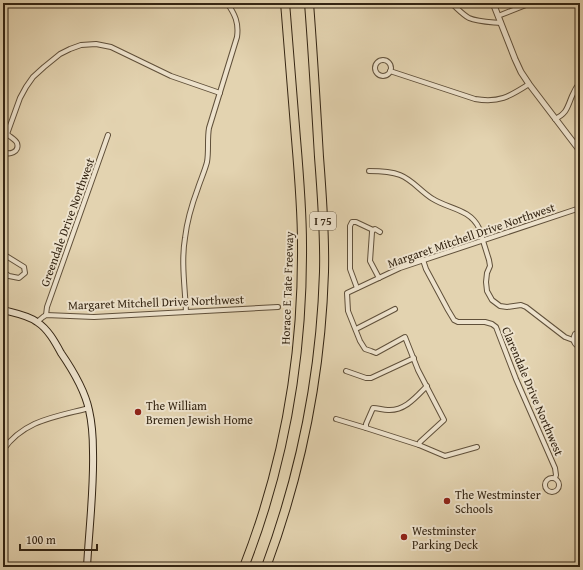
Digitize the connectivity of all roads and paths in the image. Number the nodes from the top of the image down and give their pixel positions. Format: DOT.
graph roads {
  1 [pos="227,3"];
  2 [pos="285,3"];
  3 [pos="309,3"];
  4 [pos="451,3"];
  5 [pos="493,3"];
  6 [pos="531,3"];
  7 [pos="498,16"];
  8 [pos="501,23"];
  9 [pos="390,71"];
  10 [pos="580,82"];
  11 [pos="529,84"];
  12 [pos="220,93"];
  13 [pos="556,119"];
  14 [pos="7,134"];
  15 [pos="108,135"];
  16 [pos="3,139"];
  17 [pos="3,151"];
  18 [pos="580,151"];
  19 [pos="369,171"];
  20 [pos="580,208"];
  21 [pos="373,230"];
  22 [pos="380,232"];
  23 [pos="482,241"];
  24 [pos="3,254"];
  25 [pos="422,260"];
  26 [pos="3,272"];
  27 [pos="379,278"];
  28 [pos="357,288"];
  29 [pos="278,307"];
  30 [pos="395,309"];
  31 [pos="3,310"];
  32 [pos="186,312"];
  33 [pos="46,315"];
  34 [pos="37,322"];
  35 [pos="356,329"];
  36 [pos="580,331"];
  37 [pos="573,340"];
  38 [pos="580,347"];
  39 [pos="414,358"];
  40 [pos="346,371"];
  41 [pos="427,386"];
  42 [pos="89,408"];
  43 [pos="336,419"];
  44 [pos="366,428"];
  45 [pos="419,445"];
  46 [pos="477,447"];
  47 [pos="3,450"];
  48 [pos="555,478"];
  49 [pos="87,567"];
  50 [pos="244,567"];
  51 [pos="266,567"];
  1 -- 12 [label="street"];
  2 -- 50 [label="highway, Horace E Tate Freeway / I 75"];
  3 -- 51 [label="highway, I 75"];
  4 -- 8 [label="street"];
  5 -- 7 [label="street"];
  6 -- 7 [label="street"];
  7 -- 8 [label="street"];
  8 -- 11 [label="street"];
  9 -- 11 [label="street"];
  10 -- 13 [label="street"];
  11 -- 13 [label="street"];
  12 -- 14 [label="street"];
  12 -- 32 [label="street"];
  13 -- 18 [label="street"];
  14 -- 16 [label="street"];
  14 -- 17 [label="street"];
  15 -- 33 [label="street, Greendale Drive Northwest"];
  19 -- 23 [label="street"];
  20 -- 23 [label="street, Margaret Mitchell Drive Northwest"];
  21 -- 22 [label="street"];
  21 -- 27 [label="street"];
  21 -- 28 [label="street"];
  23 -- 25 [label="street, Margaret Mitchell Drive Northwest"];
  23 -- 37 [label="street"];
  24 -- 26 [label="street"];
  25 -- 27 [label="street, Margaret Mitchell Drive Northwest"];
  25 -- 48 [label="street, Clarendale Drive Northwest"];
  27 -- 28 [label="street, Margaret Mitchell Drive Northwest"];
  28 -- 35 [label="street, Margaret Mitchell Drive Northwest"];
  29 -- 32 [label="street, Margaret Mitchell Drive Northwest"];
  30 -- 35 [label="street"];
  31 -- 34 [label="main road"];
  32 -- 33 [label="street, Margaret Mitchell Drive Northwest"];
  33 -- 34 [label="street"];
  34 -- 42 [label="main road"];
  35 -- 39 [label="street"];
  36 -- 37 [label="street"];
  37 -- 38 [label="street"];
  39 -- 40 [label="street"];
  39 -- 41 [label="street"];
  41 -- 44 [label="street"];
  41 -- 45 [label="street"];
  42 -- 47 [label="street"];
  42 -- 49 [label="main road"];
  43 -- 44 [label="street"];
  44 -- 45 [label="street"];
  45 -- 46 [label="street"];
}
